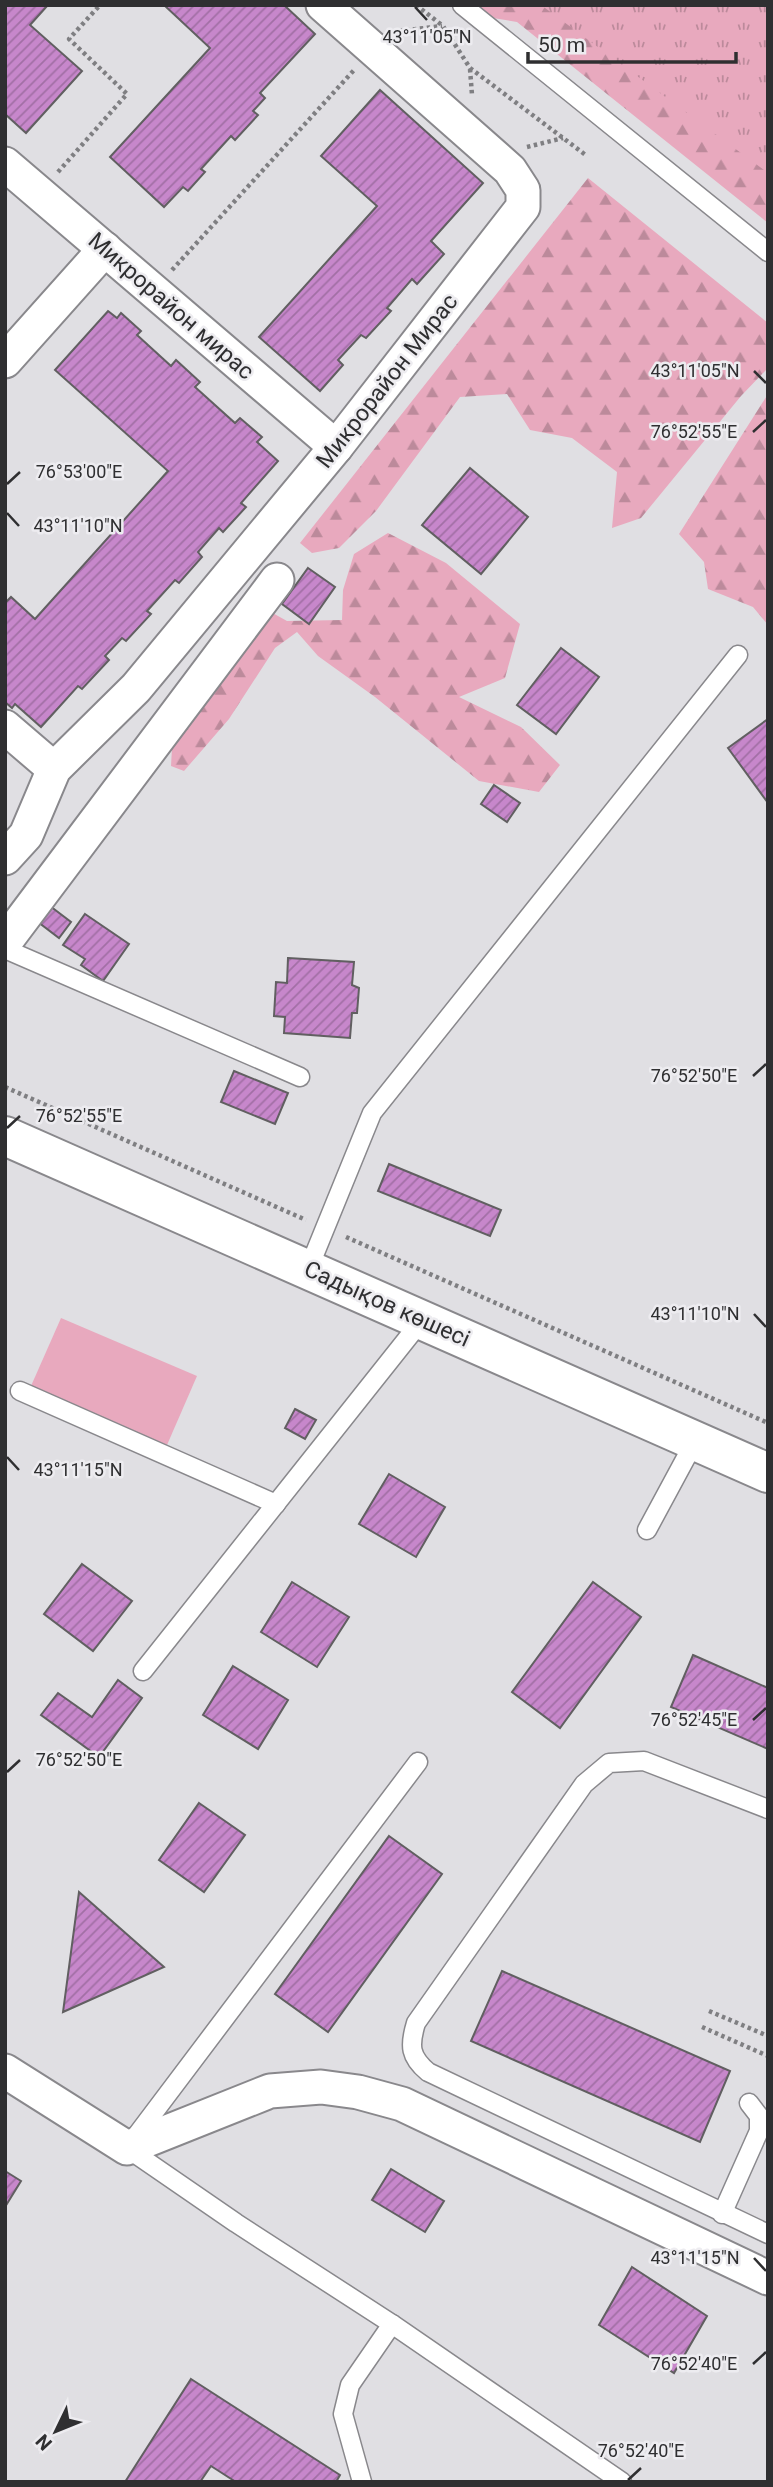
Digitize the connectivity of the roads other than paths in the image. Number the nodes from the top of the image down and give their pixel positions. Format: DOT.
graph roads {
  1 [pos="323,5"];
  2 [pos="462,5"];
  3 [pos="5,164"];
  4 [pos="105,249"];
  5 [pos="768,252"];
  6 [pos="5,361"];
  7 [pos="336,447"];
  8 [pos="277,580"];
  9 [pos="738,656"];
  10 [pos="5,727"];
  11 [pos="54,769"];
  12 [pos="5,858"];
  13 [pos="5,942"];
  14 [pos="5,949"];
  15 [pos="300,1077"];
  16 [pos="5,1136"];
  17 [pos="308,1270"];
  18 [pos="422,1320"];
  19 [pos="20,1391"];
  20 [pos="695,1440"];
  21 [pos="768,1473"];
  22 [pos="276,1504"];
  23 [pos="647,1530"];
  24 [pos="143,1671"];
  25 [pos="418,1762"];
  26 [pos="768,1809"];
  27 [pos="5,2071"];
  28 [pos="750,2103"];
  29 [pos="127,2148"];
  30 [pos="722,2214"];
  31 [pos="768,2234"];
  32 [pos="768,2278"];
  33 [pos="392,2324"];
  34 [pos="362,2482"];
  35 [pos="622,2482"];
  1 -- 7 [label="street, Микрорайон Мирас"];
  2 -- 5 [label="lane"];
  3 -- 4 [label="street, Микрорайон мирас"];
  4 -- 6 [label="street, Микрорайон Мирас"];
  4 -- 7 [label="street, Микрорайон мирас"];
  7 -- 11 [label="street, Микрорайон Мирас"];
  8 -- 13 [label="street"];
  9 -- 17 [label="lane"];
  10 -- 11 [label="street"];
  11 -- 12 [label="street, Микрорайон Мирас"];
  14 -- 15 [label="lane"];
  16 -- 17 [label="street, Садықов көшесі"];
  17 -- 18 [label="street, Садықов көшесі"];
  18 -- 20 [label="street, Садықов көшесі"];
  18 -- 22 [label="lane"];
  19 -- 22 [label="lane"];
  20 -- 21 [label="street, Садықов көшесі"];
  20 -- 23 [label="lane"];
  22 -- 24 [label="lane"];
  25 -- 29 [label="lane"];
  26 -- 30 [label="lane"];
  27 -- 29 [label="street"];
  28 -- 30 [label="lane"];
  29 -- 32 [label="street"];
  29 -- 33 [label="lane"];
  30 -- 31 [label="lane"];
  33 -- 34 [label="lane"];
  33 -- 35 [label="lane"];
}
